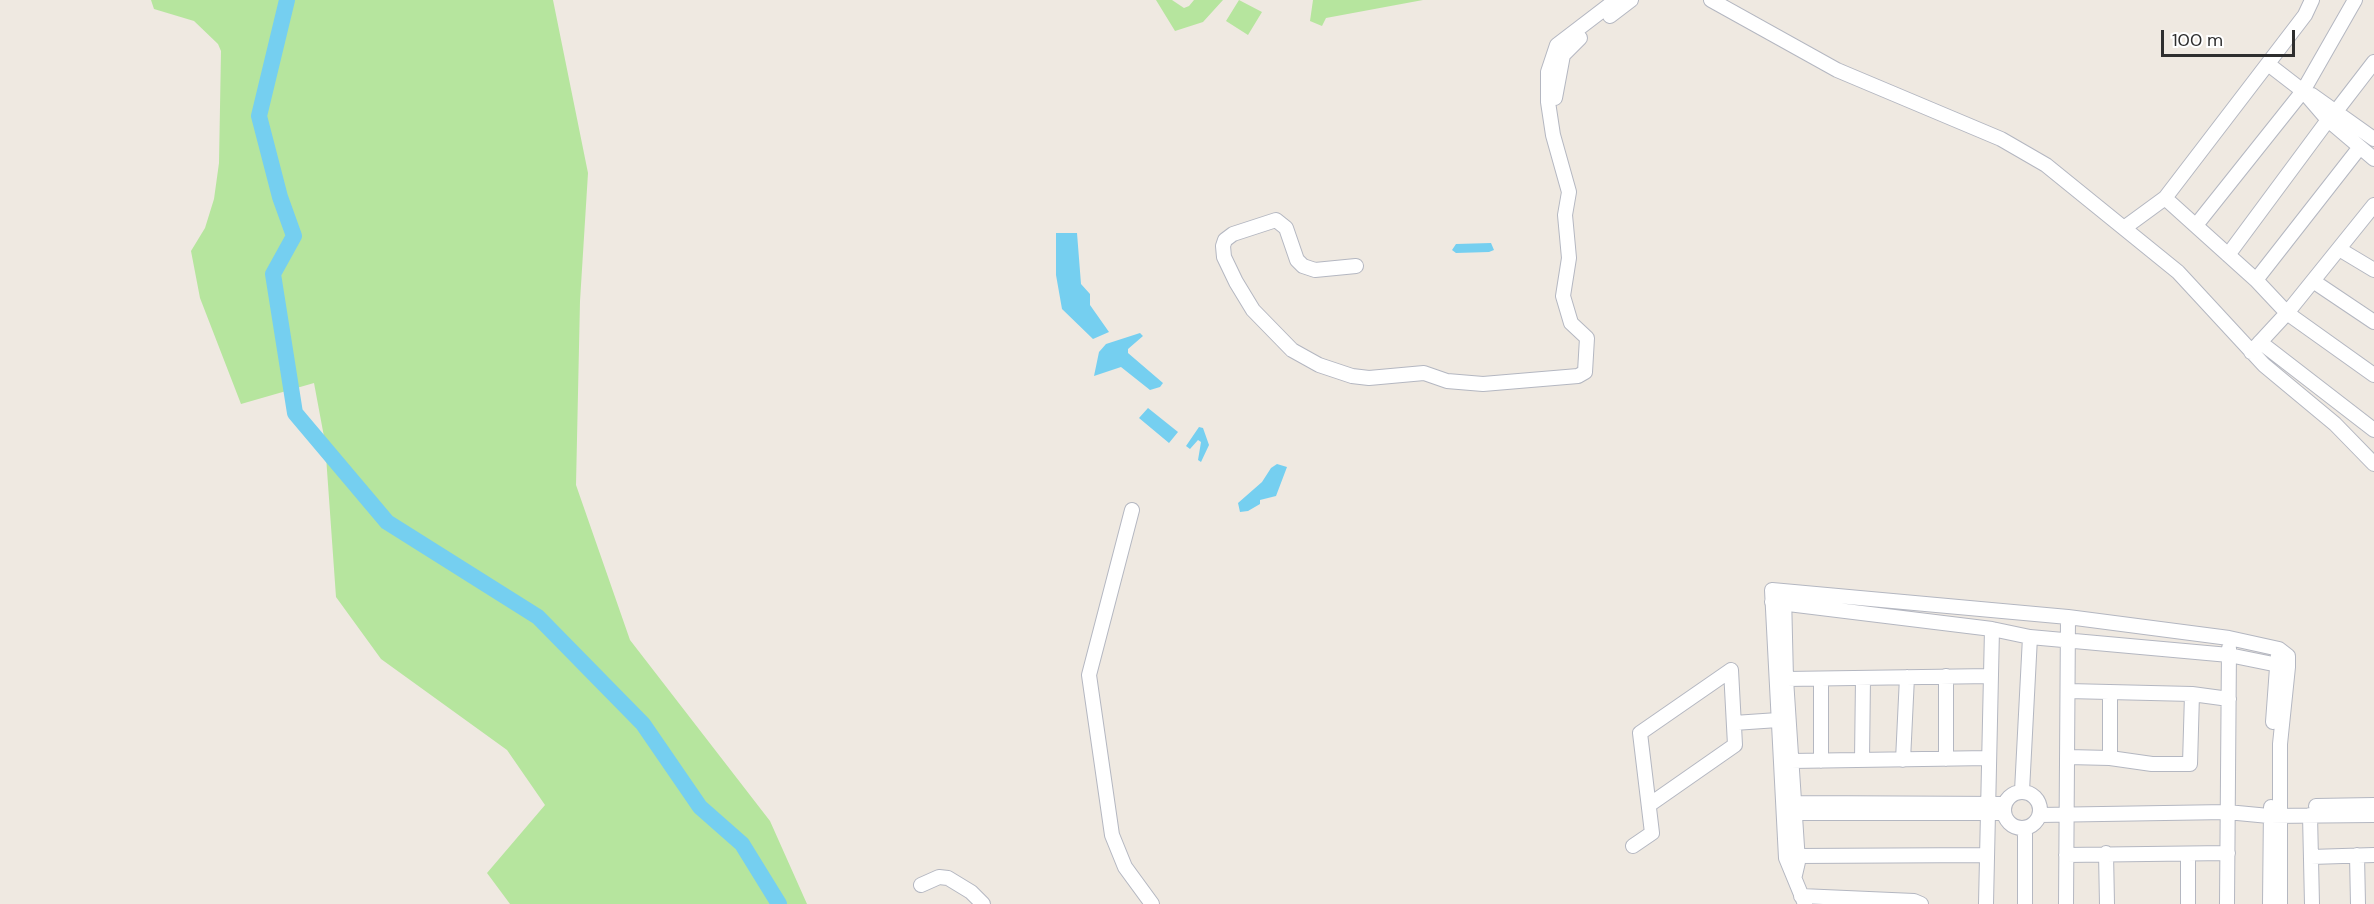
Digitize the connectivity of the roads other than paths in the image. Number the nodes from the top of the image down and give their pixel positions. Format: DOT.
graph roads {
  1 [pos="1616,0"];
  2 [pos="1631,0"];
  3 [pos="1710,0"];
  4 [pos="2312,0"];
  5 [pos="2355,0"];
  6 [pos="2374,62"];
  7 [pos="2268,64"];
  8 [pos="1552,82"];
  9 [pos="2303,92"];
  10 [pos="2333,115"];
  11 [pos="2373,134"];
  12 [pos="2360,147"];
  13 [pos="2374,159"];
  14 [pos="2165,198"];
  15 [pos="2372,213"];
  16 [pos="2197,224"];
  17 [pos="2124,228"];
  18 [pos="2339,249"];
  19 [pos="2228,255"];
  20 [pos="1356,267"];
  21 [pos="2374,270"];
  22 [pos="2256,280"];
  23 [pos="2313,281"];
  24 [pos="2287,313"];
  25 [pos="2374,322"];
  26 [pos="2255,347"];
  27 [pos="2374,375"];
  28 [pos="2374,430"];
  29 [pos="2374,464"];
  30 [pos="1132,510"];
  31 [pos="1863,598"];
  32 [pos="1780,599"];
  33 [pos="1901,602"];
  34 [pos="1943,605"];
  35 [pos="1982,609"];
  36 [pos="2022,612"];
  37 [pos="1861,613"];
  38 [pos="2068,617"];
  39 [pos="1899,618"];
  40 [pos="1939,622"];
  41 [pos="2108,623"];
  42 [pos="1987,628"];
  43 [pos="2148,628"];
  44 [pos="2187,633"];
  45 [pos="2024,636"];
  46 [pos="2229,638"];
  47 [pos="2068,641"];
  48 [pos="2107,644"];
  49 [pos="2148,647"];
  50 [pos="2186,650"];
  51 [pos="2229,654"];
  52 [pos="2281,660"];
  53 [pos="1946,676"];
  54 [pos="1991,676"];
  55 [pos="1907,677"];
  56 [pos="1863,678"];
  57 [pos="1786,679"];
  58 [pos="1821,679"];
  59 [pos="2068,691"];
  60 [pos="2110,692"];
  61 [pos="2192,694"];
  62 [pos="2229,699"];
  63 [pos="1784,721"];
  64 [pos="1734,723"];
  65 [pos="1989,758"];
  66 [pos="2068,758"];
  67 [pos="2110,758"];
  68 [pos="1946,759"];
  69 [pos="1862,760"];
  70 [pos="1903,760"];
  71 [pos="1791,761"];
  72 [pos="1821,761"];
  73 [pos="2022,791"];
  74 [pos="1649,805"];
  75 [pos="2374,805"];
  76 [pos="1795,808"];
  77 [pos="2005,808"];
  78 [pos="2067,808"];
  79 [pos="1988,809"];
  80 [pos="2227,809"];
  81 [pos="2040,811"];
  82 [pos="2275,811"];
  83 [pos="2310,815"];
  84 [pos="2374,815"];
  85 [pos="2025,828"];
  86 [pos="1633,846"];
  87 [pos="2106,853"];
  88 [pos="2228,853"];
  89 [pos="2188,854"];
  90 [pos="1987,855"];
  91 [pos="2066,855"];
  92 [pos="2357,855"];
  93 [pos="2374,855"];
  94 [pos="1797,856"];
  95 [pos="2311,857"];
  96 [pos="1795,874"];
  97 [pos="921,885"];
  98 [pos="1803,900"];
  99 [pos="1916,903"];
  100 [pos="983,904"];
  101 [pos="1152,904"];
  102 [pos="1986,904"];
  103 [pos="2025,904"];
  104 [pos="2066,904"];
  105 [pos="2108,904"];
  106 [pos="2188,904"];
  107 [pos="2228,904"];
  108 [pos="2270,904"];
  109 [pos="2280,904"];
  110 [pos="2312,904"];
  111 [pos="2358,904"];
  1 -- 8 [label="street"];
  2 -- 8 [label="street"];
  3 -- 17 [label="street"];
  4 -- 7 [label="street"];
  5 -- 9 [label="street"];
  6 -- 10 [label="street"];
  7 -- 9 [label="street"];
  7 -- 14 [label="street"];
  8 -- 20 [label="street"];
  9 -- 10 [label="street"];
  9 -- 16 [label="street"];
  10 -- 11 [label="street"];
  10 -- 12 [label="street"];
  10 -- 19 [label="street"];
  12 -- 13 [label="street"];
  12 -- 22 [label="street"];
  14 -- 16 [label="street"];
  14 -- 17 [label="street"];
  15 -- 18 [label="street"];
  16 -- 19 [label="street"];
  17 -- 26 [label="street"];
  18 -- 21 [label="street"];
  18 -- 23 [label="street"];
  19 -- 22 [label="street"];
  22 -- 24 [label="street"];
  23 -- 24 [label="street"];
  23 -- 25 [label="street"];
  24 -- 26 [label="street"];
  24 -- 27 [label="street"];
  26 -- 28 [label="street"];
  26 -- 29 [label="street"];
  30 -- 101 [label="street"];
  31 -- 32 [label="street"];
  31 -- 33 [label="street"];
  31 -- 37 [label="street"];
  32 -- 37 [label="street"];
  32 -- 57 [label="street"];
  32 -- 63 [label="street"];
  33 -- 34 [label="street"];
  33 -- 39 [label="street"];
  34 -- 35 [label="street"];
  34 -- 40 [label="street"];
  35 -- 36 [label="street"];
  35 -- 42 [label="street"];
  36 -- 38 [label="street"];
  36 -- 45 [label="street"];
  37 -- 39 [label="street"];
  38 -- 41 [label="street"];
  38 -- 47 [label="street"];
  39 -- 40 [label="street"];
  40 -- 42 [label="street"];
  41 -- 43 [label="street"];
  41 -- 48 [label="street"];
  42 -- 45 [label="street"];
  42 -- 54 [label="street"];
  43 -- 44 [label="street"];
  43 -- 49 [label="street"];
  44 -- 46 [label="street"];
  44 -- 50 [label="street"];
  45 -- 47 [label="street"];
  45 -- 73 [label="street"];
  46 -- 51 [label="street"];
  46 -- 52 [label="street"];
  47 -- 48 [label="street"];
  47 -- 59 [label="street"];
  48 -- 49 [label="street"];
  49 -- 50 [label="street"];
  50 -- 51 [label="street"];
  51 -- 52 [label="street"];
  51 -- 62 [label="street"];
  52 -- 82 [label="street"];
  53 -- 54 [label="street"];
  53 -- 55 [label="street"];
  53 -- 68 [label="street"];
  54 -- 65 [label="street"];
  55 -- 56 [label="street"];
  55 -- 70 [label="street"];
  56 -- 58 [label="street"];
  56 -- 69 [label="street"];
  57 -- 58 [label="street"];
  57 -- 63 [label="street"];
  58 -- 72 [label="street"];
  59 -- 60 [label="street"];
  59 -- 66 [label="street"];
  60 -- 61 [label="street"];
  60 -- 67 [label="street"];
  61 -- 62 [label="street"];
  61 -- 67 [label="street"];
  62 -- 80 [label="street"];
  63 -- 64 [label="street"];
  63 -- 71 [label="street"];
  63 -- 96 [label="street"];
  64 -- 74 [label="street"];
  64 -- 74 [label="street"];
  65 -- 68 [label="street"];
  65 -- 79 [label="street"];
  66 -- 67 [label="street"];
  66 -- 78 [label="street"];
  68 -- 70 [label="street"];
  69 -- 70 [label="street"];
  69 -- 72 [label="street"];
  71 -- 72 [label="street"];
  71 -- 76 [label="street"];
  73 -- 77 [label="street"];
  73 -- 81 [label="street"];
  74 -- 86 [label="street"];
  75 -- 82 [label="street"];
  76 -- 79 [label="street"];
  76 -- 94 [label="street"];
  77 -- 79 [label="street"];
  77 -- 85 [label="street"];
  78 -- 80 [label="street"];
  78 -- 81 [label="street"];
  78 -- 91 [label="street"];
  79 -- 90 [label="street"];
  80 -- 82 [label="street"];
  80 -- 88 [label="street"];
  81 -- 85 [label="street"];
  82 -- 83 [label="street"];
  82 -- 108 [label="street"];
  82 -- 109 [label="street"];
  83 -- 84 [label="street"];
  83 -- 95 [label="street"];
  85 -- 103 [label="street"];
  87 -- 89 [label="street"];
  87 -- 91 [label="street"];
  87 -- 105 [label="street"];
  88 -- 89 [label="street"];
  88 -- 107 [label="street"];
  89 -- 106 [label="street"];
  90 -- 94 [label="street"];
  90 -- 102 [label="street"];
  91 -- 104 [label="street"];
  92 -- 93 [label="street"];
  92 -- 95 [label="street"];
  92 -- 111 [label="street"];
  94 -- 96 [label="street"];
  95 -- 110 [label="street"];
  96 -- 98 [label="street"];
  97 -- 100 [label="street"];
  98 -- 99 [label="street"];
}
